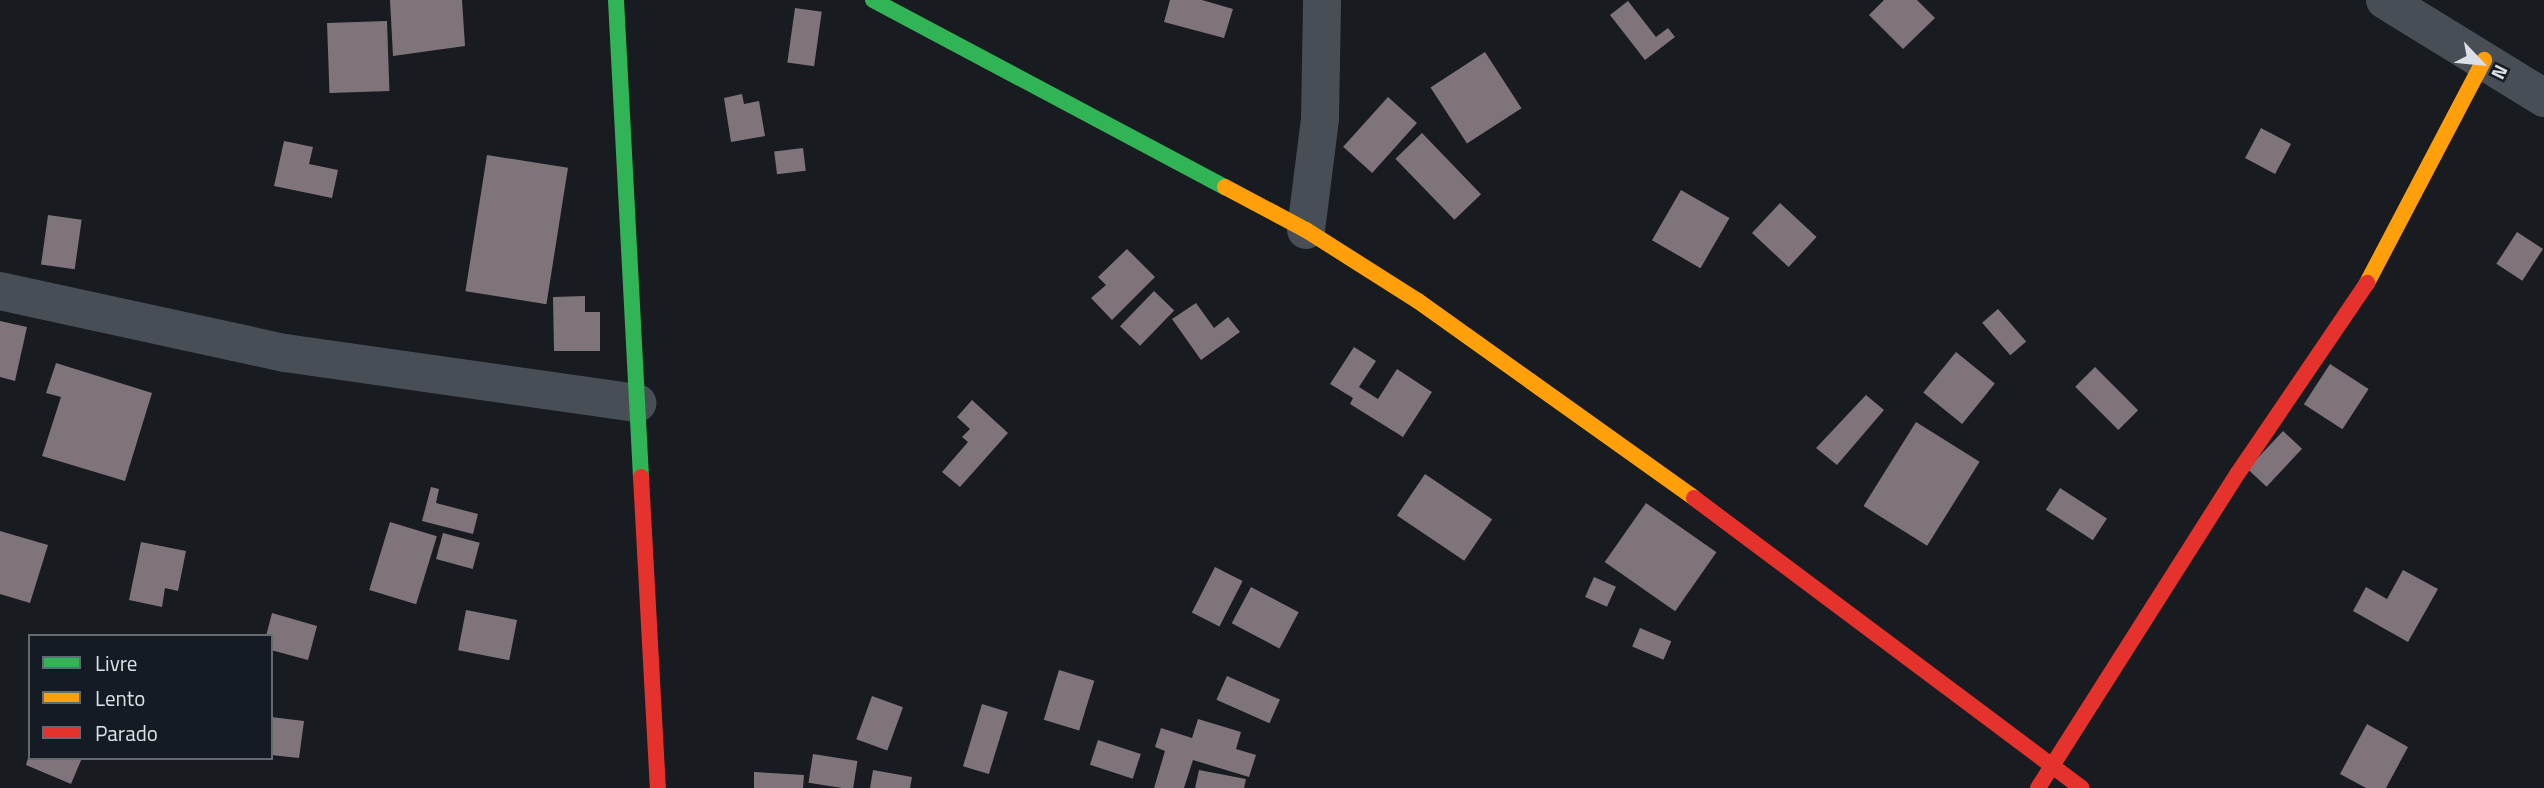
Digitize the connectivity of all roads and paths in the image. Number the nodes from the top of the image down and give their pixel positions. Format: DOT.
graph roads {
  1 [pos="616,0"];
  2 [pos="873,0"];
  3 [pos="1322,0"];
  4 [pos="2385,0"];
  5 [pos="2484,60"];
  6 [pos="2544,98"];
  7 [pos="1306,230"];
  8 [pos="0,291"];
  9 [pos="637,403"];
  10 [pos="2050,767"];
  11 [pos="658,788"];
  12 [pos="2038,788"];
  13 [pos="2082,788"];
  1 -- 9 [label="street"];
  2 -- 7 [label="street"];
  3 -- 7 [label="street"];
  4 -- 5 [label="street"];
  5 -- 6 [label="street"];
  5 -- 10 [label="street"];
  7 -- 10 [label="street"];
  8 -- 9 [label="street"];
  9 -- 11 [label="street"];
  10 -- 12 [label="street"];
  10 -- 13 [label="street"];
}
